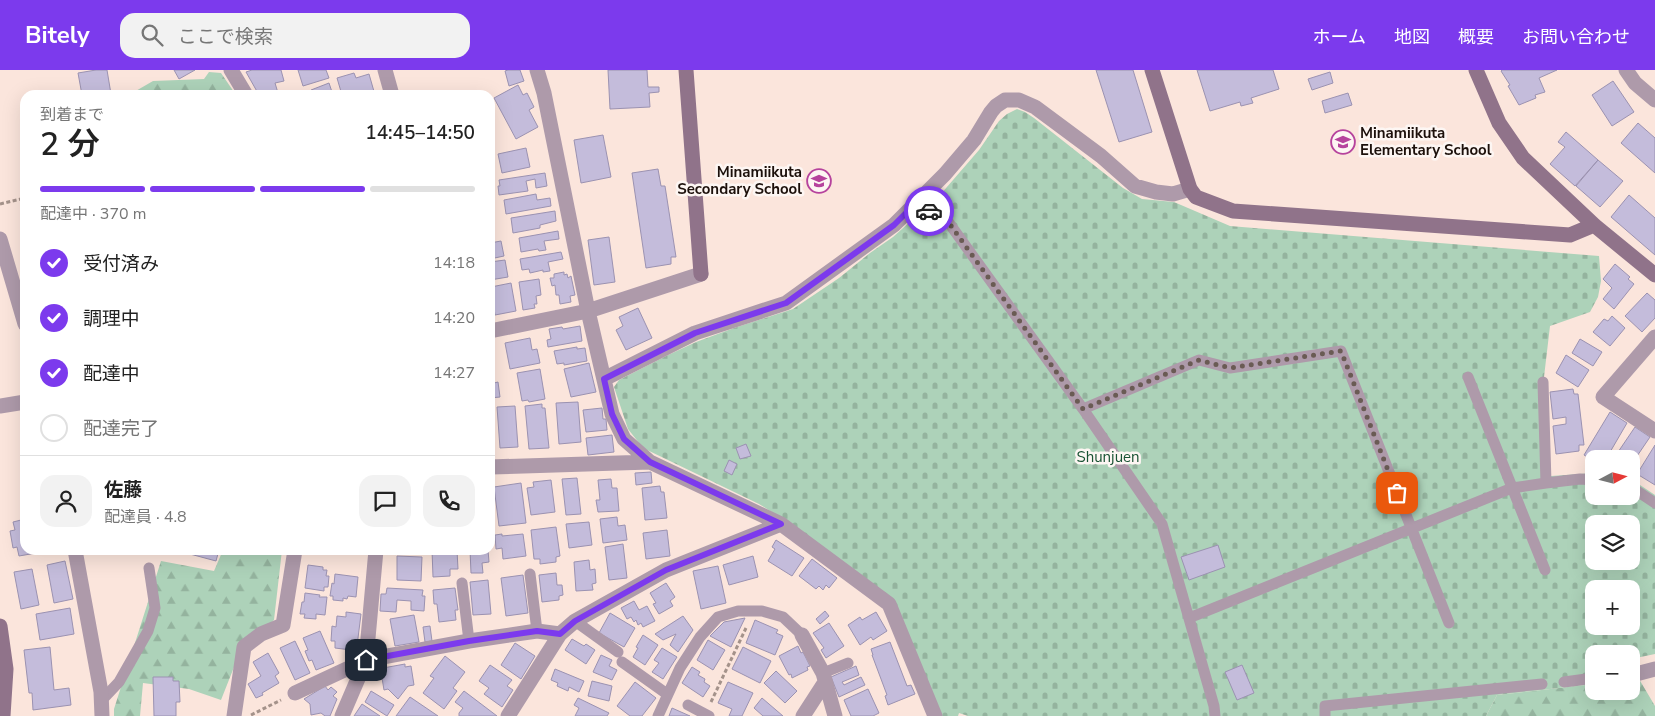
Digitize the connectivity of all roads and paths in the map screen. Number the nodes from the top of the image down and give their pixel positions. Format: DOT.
graph roads {
  1 [pos="231,70"];
  2 [pos="384,70"];
  3 [pos="536,70"];
  4 [pos="686,70"];
  5 [pos="1152,70"];
  6 [pos="1476,70"];
  7 [pos="1626,70"];
  8 [pos="243,90"];
  9 [pos="390,90"];
  10 [pos="1655,100"];
  11 [pos="1190,189"];
  12 [pos="20,199"];
  13 [pos="916,203"];
  14 [pos="0,204"];
  15 [pos="1594,224"];
  16 [pos="0,238"];
  17 [pos="1655,275"];
  18 [pos="20,307"];
  19 [pos="588,311"];
  20 [pos="495,330"];
  21 [pos="1655,337"];
  22 [pos="1468,377"];
  23 [pos="604,379"];
  24 [pos="1542,382"];
  25 [pos="20,403"];
  26 [pos="0,406"];
  27 [pos="1083,409"];
  28 [pos="1655,431"];
  29 [pos="650,462"];
  30 [pos="495,467"];
  31 [pos="1585,479"];
  32 [pos="1546,483"];
  33 [pos="1512,488"];
  34 [pos="1640,493"];
  35 [pos="1655,503"];
  36 [pos="781,524"];
  37 [pos="1411,528"];
  38 [pos="75,555"];
  39 [pos="294,555"];
  40 [pos="376,555"];
  41 [pos="149,568"];
  42 [pos="1545,570"];
  43 [pos="530,574"];
  44 [pos="462,583"];
  45 [pos="1189,618"];
  46 [pos="575,621"];
  47 [pos="1449,623"];
  48 [pos="0,626"];
  49 [pos="746,628"];
  50 [pos="537,631"];
  51 [pos="560,634"];
  52 [pos="802,635"];
  53 [pos="469,641"];
  54 [pos="366,660"];
  55 [pos="848,663"];
  56 [pos="1655,669"];
  57 [pos="1640,673"];
  58 [pos="824,678"];
  59 [pos="1585,679"];
  60 [pos="1564,682"];
  61 [pos="1542,684"];
  62 [pos="295,693"];
  63 [pos="667,694"];
  64 [pos="101,701"];
  65 [pos="688,705"];
  66 [pos="707,715"];
  67 [pos="3,716"];
  68 [pos="102,716"];
  69 [pos="234,716"];
  70 [pos="250,716"];
  71 [pos="342,716"];
  72 [pos="508,716"];
  73 [pos="658,716"];
  74 [pos="802,716"];
  75 [pos="835,716"];
  76 [pos="935,716"];
  77 [pos="1215,716"];
  78 [pos="1325,716"];
  1 -- 8 [label="street"];
  2 -- 9 [label="street"];
  3 -- 19 [label="street"];
  4 -- 19 [label="street"];
  5 -- 11 [label="street"];
  6 -- 15 [label="street"];
  7 -- 10 [label="street"];
  11 -- 13 [label="street"];
  11 -- 15 [label="street"];
  12 -- 14 [label="path"];
  13 -- 23 [label="street"];
  13 -- 27 [label="lane"];
  15 -- 17 [label="street"];
  16 -- 18 [label="street"];
  19 -- 20 [label="street"];
  19 -- 23 [label="street"];
  21 -- 28 [label="street"];
  22 -- 33 [label="lane"];
  23 -- 29 [label="street"];
  24 -- 32 [label="lane"];
  25 -- 26 [label="street"];
  27 -- 37 [label="lane"];
  27 -- 45 [label="lane"];
  29 -- 30 [label="street"];
  29 -- 36 [label="street"];
  31 -- 32 [label="lane"];
  32 -- 33 [label="lane"];
  33 -- 37 [label="lane"];
  33 -- 42 [label="lane"];
  34 -- 35 [label="lane"];
  36 -- 46 [label="street"];
  36 -- 76 [label="street"];
  37 -- 45 [label="lane"];
  37 -- 47 [label="lane"];
  38 -- 64 [label="street"];
  39 -- 69 [label="street"];
  40 -- 54 [label="street"];
  41 -- 64 [label="lane"];
  43 -- 50 [label="lane"];
  44 -- 53 [label="lane"];
  45 -- 77 [label="lane"];
  46 -- 51 [label="street"];
  46 -- 63 [label="lane"];
  48 -- 67 [label="street"];
  49 -- 66 [label="path"];
  50 -- 51 [label="street"];
  50 -- 53 [label="street"];
  51 -- 72 [label="street"];
  52 -- 58 [label="street"];
  52 -- 63 [label="lane"];
  53 -- 54 [label="street"];
  54 -- 62 [label="street"];
  54 -- 71 [label="street"];
  55 -- 58 [label="lane"];
  56 -- 57 [label="street"];
  58 -- 74 [label="street"];
  58 -- 75 [label="street"];
  59 -- 60 [label="lane"];
  61 -- 78 [label="lane"];
  62 -- 70 [label="path"];
  63 -- 73 [label="lane"];
  64 -- 68 [label="street"];
  65 -- 66 [label="lane"];
}
